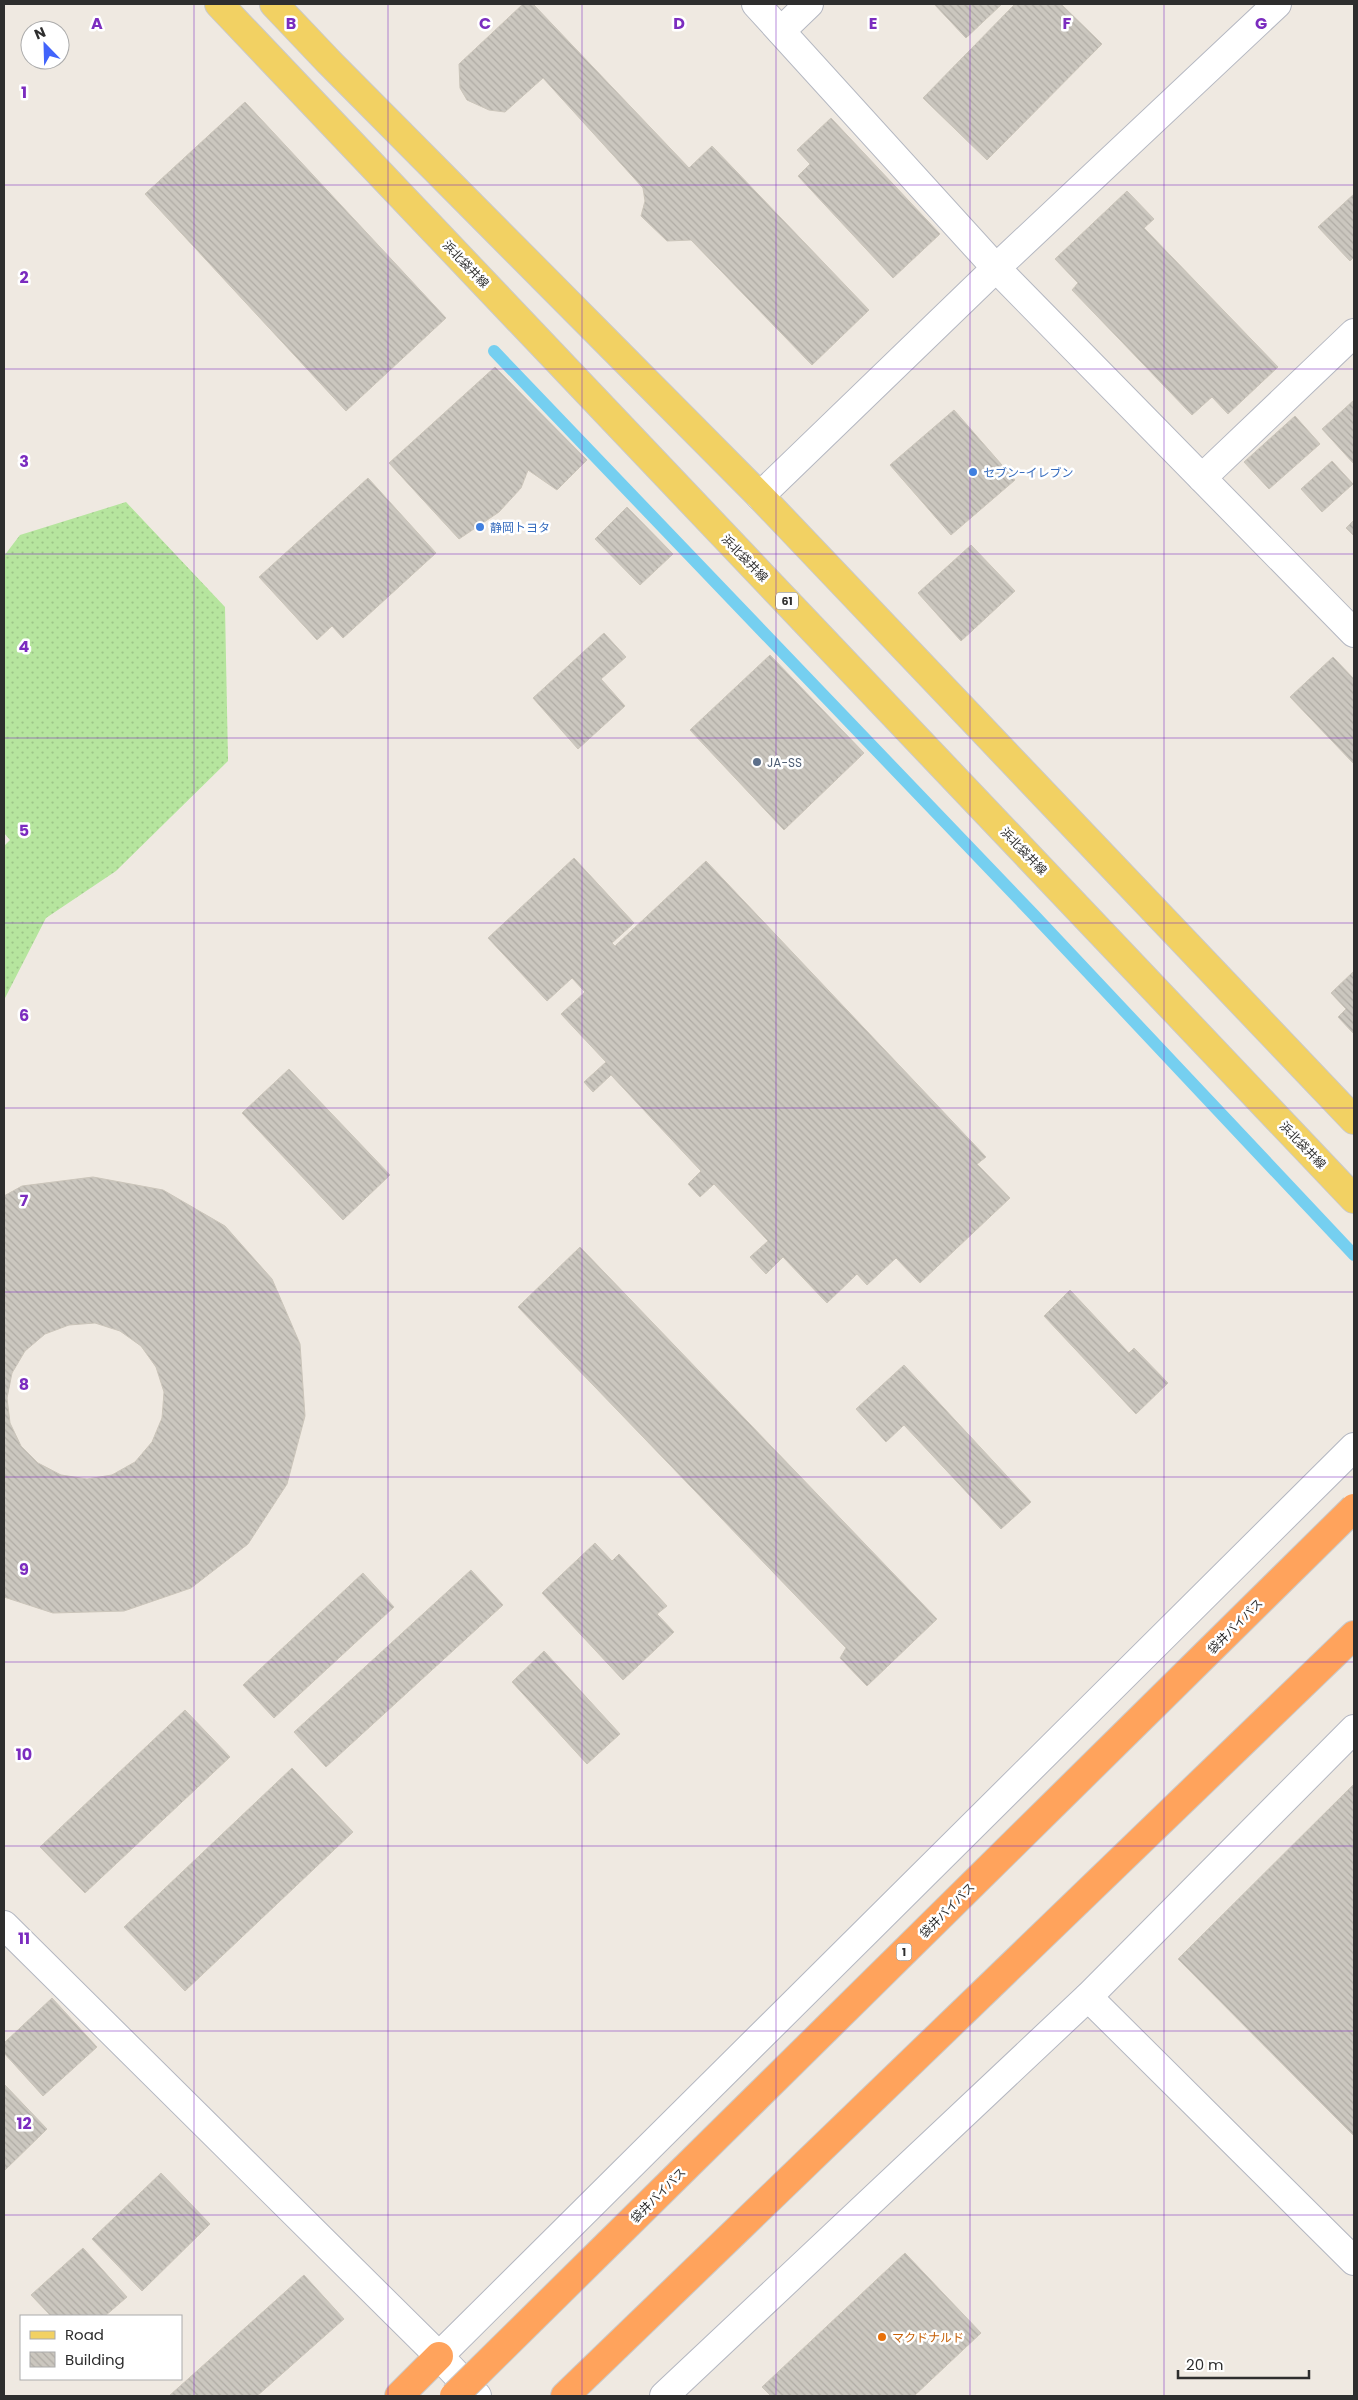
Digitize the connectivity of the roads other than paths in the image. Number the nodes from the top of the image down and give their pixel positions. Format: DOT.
graph roads {
  1 [pos="219,4"];
  2 [pos="274,4"];
  3 [pos="756,4"];
  4 [pos="809,4"];
  5 [pos="1277,4"];
  6 [pos="780,31"];
  7 [pos="996,268"];
  8 [pos="1354,333"];
  9 [pos="1202,478"];
  10 [pos="760,496"];
  11 [pos="1354,633"];
  12 [pos="1354,1120"];
  13 [pos="1354,1199"];
  14 [pos="1354,1447"];
  15 [pos="1354,1508"];
  16 [pos="1354,1635"];
  17 [pos="1354,1729"];
  18 [pos="4,1925"];
  19 [pos="1088,1997"];
  20 [pos="1354,2261"];
  21 [pos="439,2356"];
  22 [pos="399,2396"];
  23 [pos="454,2396"];
  24 [pos="477,2396"];
  25 [pos="564,2396"];
  26 [pos="664,2396"];
  1 -- 13 [label="main road, 浜北袋井線 / 61"];
  2 -- 10 [label="main road"];
  3 -- 6 [label="street"];
  4 -- 6 [label="street"];
  5 -- 7 [label="street"];
  6 -- 7 [label="street"];
  7 -- 9 [label="street"];
  7 -- 10 [label="street"];
  8 -- 9 [label="street"];
  9 -- 11 [label="street"];
  10 -- 12 [label="main road"];
  14 -- 21 [label="street"];
  15 -- 23 [label="highway, 袋井バイパス / 1, bridge"];
  16 -- 25 [label="highway"];
  17 -- 19 [label="street"];
  18 -- 21 [label="street"];
  19 -- 20 [label="street"];
  19 -- 26 [label="street"];
  21 -- 22 [label="highway"];
  21 -- 24 [label="street"];
}
